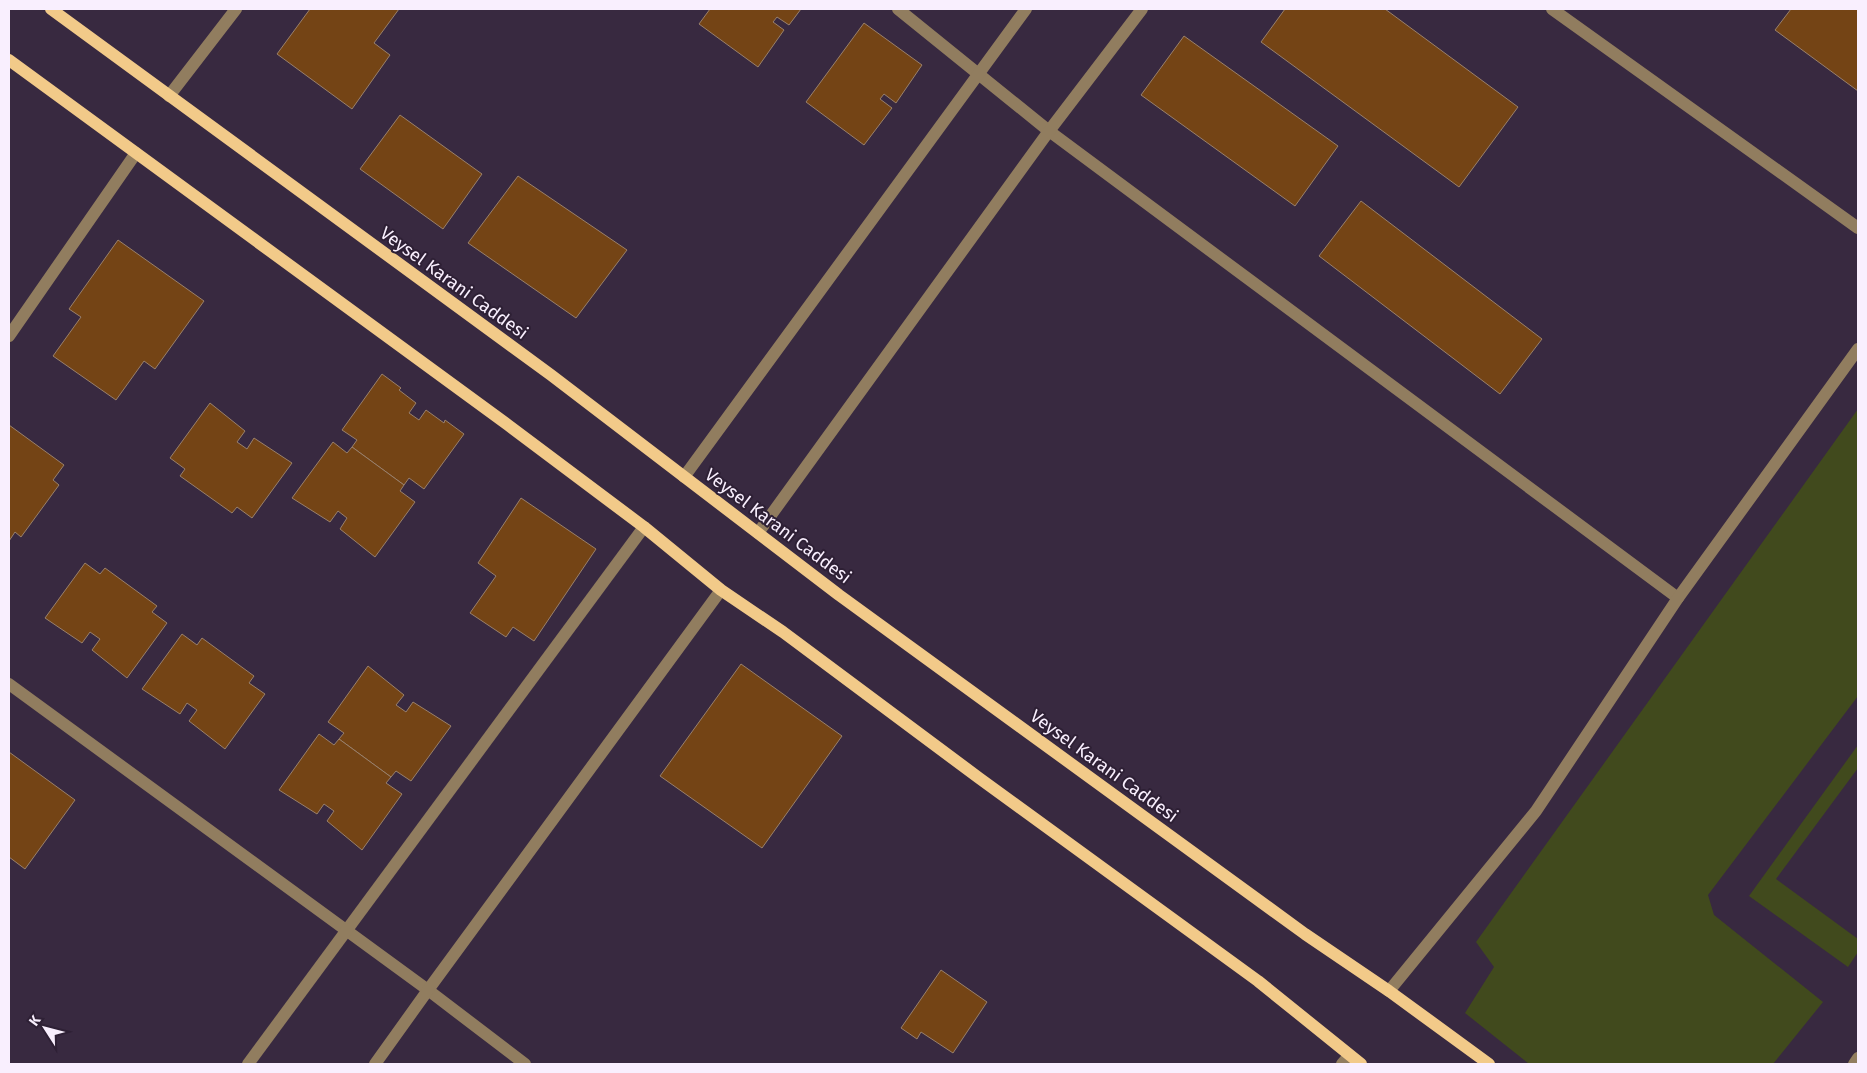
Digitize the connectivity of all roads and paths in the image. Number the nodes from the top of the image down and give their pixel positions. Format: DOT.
graph roads {
  1 [pos="50,9"];
  2 [pos="236,9"];
  3 [pos="898,9"];
  4 [pos="1026,9"];
  5 [pos="1142,9"];
  6 [pos="1552,9"];
  7 [pos="9,60"];
  8 [pos="978,73"];
  9 [pos="169,96"];
  10 [pos="1049,131"];
  11 [pos="136,153"];
  12 [pos="1858,228"];
  13 [pos="9,336"];
  14 [pos="1858,349"];
  15 [pos="684,477"];
  16 [pos="644,527"];
  17 [pos="758,533"];
  18 [pos="722,590"];
  19 [pos="1678,598"];
  20 [pos="9,684"];
  21 [pos="346,931"];
  22 [pos="428,990"];
  23 [pos="1389,991"];
  24 [pos="1858,1058"];
  25 [pos="1346,1060"];
  26 [pos="248,1064"];
  27 [pos="375,1064"];
  28 [pos="525,1064"];
  29 [pos="1361,1064"];
  30 [pos="1490,1064"];
  31 [pos="1854,1064"];
  1 -- 9 [label="main road, Veysel Karani Caddesi"];
  2 -- 9 [label="street"];
  3 -- 8 [label="street"];
  4 -- 8 [label="street"];
  5 -- 10 [label="street"];
  6 -- 12 [label="street"];
  7 -- 11 [label="main road"];
  8 -- 10 [label="street"];
  8 -- 15 [label="street"];
  9 -- 15 [label="main road, Veysel Karani Caddesi"];
  10 -- 17 [label="street"];
  10 -- 19 [label="street"];
  11 -- 13 [label="street"];
  11 -- 16 [label="main road"];
  14 -- 19 [label="street"];
  15 -- 17 [label="main road, Veysel Karani Caddesi"];
  16 -- 18 [label="main road"];
  16 -- 21 [label="street"];
  17 -- 23 [label="main road, Veysel Karani Caddesi"];
  18 -- 22 [label="street"];
  18 -- 25 [label="main road"];
  19 -- 23 [label="street"];
  20 -- 21 [label="street"];
  21 -- 22 [label="street"];
  21 -- 26 [label="street"];
  22 -- 27 [label="street"];
  22 -- 28 [label="street"];
  23 -- 30 [label="main road, Veysel Karani Caddesi"];
  24 -- 31 [label="street"];
  25 -- 29 [label="main road"];
}
